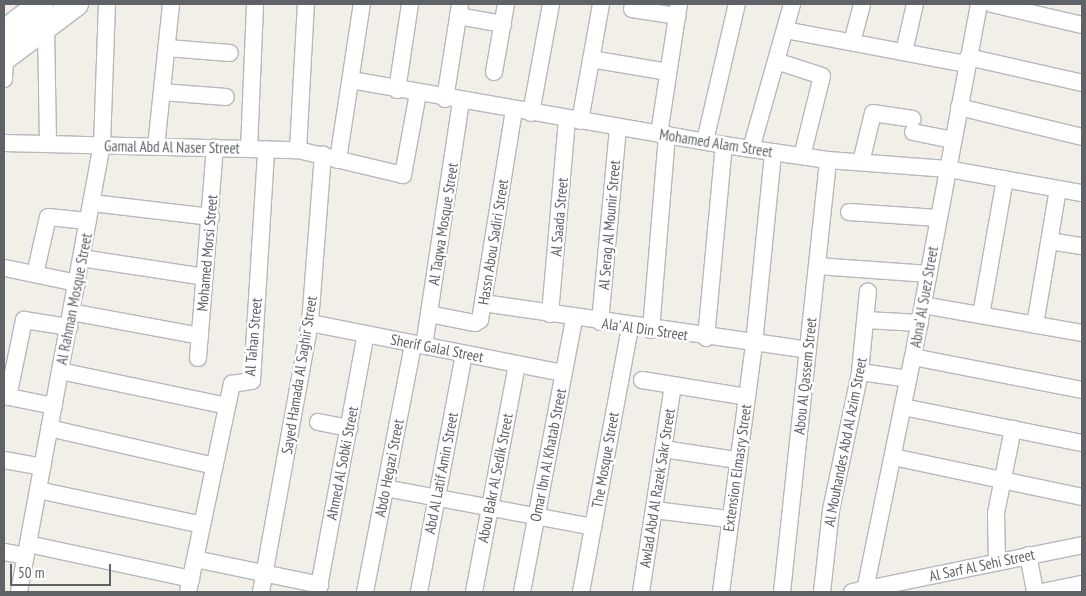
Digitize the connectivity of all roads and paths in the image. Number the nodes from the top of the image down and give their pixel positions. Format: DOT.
graph roads {
  1 [pos="41,4"];
  2 [pos="76,4"];
  3 [pos="107,4"];
  4 [pos="171,4"];
  5 [pos="255,4"];
  6 [pos="306,4"];
  7 [pos="362,4"];
  8 [pos="410,4"];
  9 [pos="506,4"];
  10 [pos="551,4"];
  11 [pos="601,4"];
  12 [pos="737,4"];
  13 [pos="792,4"];
  14 [pos="862,4"];
  15 [pos="915,4"];
  16 [pos="979,4"];
  17 [pos="992,4"];
  18 [pos="459,10"];
  19 [pos="632,10"];
  20 [pos="678,10"];
  21 [pos="502,24"];
  22 [pos="1082,25"];
  23 [pos="46,26"];
  24 [pos="785,30"];
  25 [pos="4,32"];
  26 [pos="852,42"];
  27 [pos="167,48"];
  28 [pos="904,52"];
  29 [pos="230,53"];
  30 [pos="591,59"];
  31 [pos="967,60"];
  32 [pos="776,61"];
  33 [pos="4,65"];
  34 [pos="494,72"];
  35 [pos="668,72"];
  36 [pos="351,80"];
  37 [pos="1082,83"];
  38 [pos="397,90"];
  39 [pos="162,92"];
  40 [pos="418,94"];
  41 [pos="226,97"];
  42 [pos="445,98"];
  43 [pos="461,101"];
  44 [pos="959,107"];
  45 [pos="514,110"];
  46 [pos="531,113"];
  47 [pos="574,120"];
  48 [pos="618,127"];
  49 [pos="663,135"];
  50 [pos="1082,137"];
  51 [pos="953,140"];
  52 [pos="705,141"];
  53 [pos="4,143"];
  54 [pos="48,144"];
  55 [pos="724,145"];
  56 [pos="102,146"];
  57 [pos="156,147"];
  58 [pos="215,148"];
  59 [pos="751,148"];
  60 [pos="249,149"];
  61 [pos="266,149"];
  62 [pos="298,150"];
  63 [pos="773,152"];
  64 [pos="802,156"];
  65 [pos="331,157"];
  66 [pos="828,160"];
  67 [pos="861,162"];
  68 [pos="948,168"];
  69 [pos="1004,179"];
  70 [pos="1058,189"];
  71 [pos="1082,194"];
  72 [pos="92,203"];
  73 [pos="850,212"];
  74 [pos="211,217"];
  75 [pos="938,218"];
  76 [pos="88,221"];
  77 [pos="1049,240"];
  78 [pos="1082,246"];
  79 [pos="81,258"];
  80 [pos="817,266"];
  81 [pos="5,268"];
  82 [pos="35,274"];
  83 [pos="929,274"];
  84 [pos="205,277"];
  85 [pos="77,283"];
  86 [pos="868,291"];
  87 [pos="483,303"];
  88 [pos="923,305"];
  89 [pos="429,314"];
  90 [pos="550,314"];
  91 [pos="981,316"];
  92 [pos="70,319"];
  93 [pos="574,319"];
  94 [pos="865,320"];
  95 [pos="600,322"];
  96 [pos="310,323"];
  97 [pos="920,323"];
  98 [pos="1035,325"];
  99 [pos="630,327"];
  100 [pos="651,330"];
  101 [pos="1082,333"];
  102 [pos="366,334"];
  103 [pos="200,336"];
  104 [pos="706,338"];
  105 [pos="754,344"];
  106 [pos="418,345"];
  107 [pos="808,350"];
  108 [pos="464,354"];
  109 [pos="913,357"];
  110 [pos="198,358"];
  111 [pos="517,364"];
  112 [pos="60,371"];
  113 [pos="860,372"];
  114 [pos="563,373"];
  115 [pos="909,379"];
  116 [pos="642,380"];
  117 [pos="673,385"];
  118 [pos="1082,390"];
  119 [pos="747,396"];
  120 [pos="6,397"];
  121 [pos="54,406"];
  122 [pos="227,406"];
  123 [pos="903,407"];
  124 [pos="318,422"];
  125 [pos="49,428"];
  126 [pos="349,428"];
  127 [pos="1014,429"];
  128 [pos="1082,443"];
  129 [pos="663,449"];
  130 [pos="893,457"];
  131 [pos="4,460"];
  132 [pos="737,460"];
  133 [pos="215,466"];
  134 [pos="42,467"];
  135 [pos="1003,480"];
  136 [pos="385,488"];
  137 [pos="38,490"];
  138 [pos="1082,497"];
  139 [pos="437,498"];
  140 [pos="490,508"];
  141 [pos="654,510"];
  142 [pos="536,516"];
  143 [pos="728,519"];
  144 [pos="202,525"];
  145 [pos="592,527"];
  146 [pos="1082,545"];
  147 [pos="27,550"];
  148 [pos="4,552"];
  149 [pos="1028,556"];
  150 [pos="195,559"];
  151 [pos="997,562"];
  152 [pos="264,574"];
  153 [pos="190,586"];
  154 [pos="1076,587"];
  155 [pos="319,589"];
  156 [pos="858,591"];
  157 [pos="19,592"];
  158 [pos="261,592"];
  159 [pos="365,592"];
  160 [pos="418,592"];
  161 [pos="474,592"];
  162 [pos="522,592"];
  163 [pos="580,592"];
  164 [pos="641,592"];
  165 [pos="721,592"];
  166 [pos="782,592"];
  167 [pos="822,592"];
  168 [pos="1035,592"];
  169 [pos="1042,592"];
  1 -- 25 [label="main road"];
  2 -- 23 [label="main road"];
  3 -- 56 [label="street, Al Rahman Mosque Street"];
  4 -- 27 [label="street"];
  5 -- 60 [label="street"];
  6 -- 62 [label="street"];
  7 -- 36 [label="street"];
  8 -- 38 [label="street"];
  9 -- 21 [label="street"];
  10 -- 46 [label="street"];
  11 -- 30 [label="street, Al Saada Street"];
  12 -- 52 [label="street"];
  13 -- 24 [label="street"];
  14 -- 26 [label="street"];
  15 -- 28 [label="street"];
  16 -- 31 [label="street, Abna' Al Suez Street"];
  17 -- 22 [label="street"];
  18 -- 21 [label="street"];
  18 -- 42 [label="street"];
  19 -- 20 [label="street"];
  20 -- 35 [label="street"];
  21 -- 34 [label="street"];
  23 -- 33 [label="main road"];
  23 -- 54 [label="street"];
  24 -- 26 [label="street"];
  24 -- 32 [label="street"];
  26 -- 28 [label="street"];
  27 -- 29 [label="street"];
  27 -- 39 [label="street"];
  28 -- 31 [label="street"];
  30 -- 35 [label="street"];
  30 -- 47 [label="street, Al Saada Street"];
  31 -- 37 [label="street"];
  31 -- 44 [label="street, Abna' Al Suez Street"];
  32 -- 59 [label="street"];
  32 -- 64 [label="street"];
  35 -- 49 [label="street"];
  36 -- 38 [label="street, Mohamed Alam Street"];
  36 -- 65 [label="street"];
  38 -- 40 [label="street, Mohamed Alam Street"];
  39 -- 41 [label="street"];
  39 -- 57 [label="street"];
  40 -- 42 [label="street, Mohamed Alam Street"];
  40 -- 65 [label="street, Gamal Abd Al Naser Street"];
  42 -- 43 [label="street, Mohamed Alam Street"];
  43 -- 45 [label="street, Mohamed Alam Street"];
  43 -- 89 [label="street, Al Taqwa Mosque Street"];
  44 -- 50 [label="street"];
  44 -- 51 [label="street, Abna' Al Suez Street"];
  45 -- 46 [label="street, Mohamed Alam Street"];
  45 -- 87 [label="street, Hassn Abou Sadiri Street"];
  46 -- 47 [label="street, Mohamed Alam Street"];
  47 -- 48 [label="street, Mohamed Alam Street"];
  47 -- 90 [label="street, Al Saada Street"];
  48 -- 49 [label="street, Mohamed Alam Street"];
  48 -- 95 [label="street, Al Serag Al Mounir Street"];
  49 -- 52 [label="street, Mohamed Alam Street"];
  49 -- 100 [label="street"];
  51 -- 67 [label="street"];
  51 -- 68 [label="street, Abna' Al Suez Street"];
  52 -- 55 [label="street, Mohamed Alam Street"];
  53 -- 54 [label="street, Gamal Abd Al Naser Street"];
  54 -- 56 [label="street, Gamal Abd Al Naser Street"];
  55 -- 59 [label="street, Mohamed Alam Street"];
  55 -- 104 [label="street"];
  56 -- 57 [label="street, Gamal Abd Al Naser Street"];
  56 -- 72 [label="street, Al Rahman Mosque Street"];
  57 -- 58 [label="street, Gamal Abd Al Naser Street"];
  58 -- 60 [label="street, Gamal Abd Al Naser Street"];
  58 -- 74 [label="street, Mohamed Morsi Street"];
  59 -- 63 [label="street, Mohamed Alam Street"];
  60 -- 61 [label="street, Gamal Abd Al Naser Street"];
  61 -- 62 [label="street, Gamal Abd Al Naser Street"];
  61 -- 122 [label="street, Al Tahan Street"];
  62 -- 65 [label="street, Gamal Abd Al Naser Street"];
  63 -- 64 [label="street, Mohamed Alam Street"];
  63 -- 105 [label="street, Extension Elmasry Street"];
  64 -- 66 [label="street, Mohamed Alam Street"];
  65 -- 96 [label="street, Sayed Hamada Al Saghir Street"];
  66 -- 67 [label="street, Mohamed Alam Street"];
  66 -- 80 [label="street, Abou Al Qassem Street"];
  67 -- 68 [label="street, Mohamed Alam Street"];
  68 -- 69 [label="street, Mohamed Alam Street"];
  68 -- 75 [label="street, Abna' Al Suez Street"];
  69 -- 70 [label="street, Mohamed Alam Street"];
  69 -- 91 [label="street"];
  70 -- 71 [label="street, Mohamed Alam Street"];
  70 -- 77 [label="street"];
  72 -- 74 [label="street"];
  72 -- 76 [label="street, Al Rahman Mosque Street"];
  73 -- 75 [label="street"];
  74 -- 84 [label="street, Mohamed Morsi Street"];
  75 -- 83 [label="street, Abna' Al Suez Street"];
  76 -- 79 [label="street, Al Rahman Mosque Street"];
  76 -- 82 [label="street"];
  77 -- 78 [label="street"];
  77 -- 98 [label="street"];
  79 -- 84 [label="street"];
  79 -- 85 [label="street, Al Rahman Mosque Street"];
  80 -- 83 [label="street"];
  80 -- 107 [label="street, Abou Al Qassem Street"];
  81 -- 82 [label="street"];
  82 -- 85 [label="street"];
  83 -- 88 [label="street, Abna' Al Suez Street"];
  84 -- 103 [label="street, Mohamed Morsi Street"];
  85 -- 92 [label="street, Al Rahman Mosque Street"];
  86 -- 94 [label="street, Al Mouhandes Abd Al Azim Street"];
  87 -- 89 [label="street, Hassn Abou Sadiri Street"];
  87 -- 90 [label="street, Ala' Al Din Street"];
  88 -- 91 [label="street"];
  88 -- 97 [label="street, Abna' Al Suez Street"];
  89 -- 106 [label="street, Al Taqwa Mosque Street"];
  90 -- 93 [label="street, Ala' Al Din Street"];
  91 -- 98 [label="street"];
  92 -- 103 [label="street"];
  92 -- 112 [label="street, Al Rahman Mosque Street"];
  92 -- 120 [label="street"];
  93 -- 95 [label="street, Ala' Al Din Street"];
  93 -- 114 [label="street, Omar Ibn Al Khatab Street"];
  94 -- 97 [label="street"];
  94 -- 113 [label="street, Al Mouhandes Abd Al Azim Street"];
  95 -- 99 [label="street, Ala' Al Din Street"];
  96 -- 102 [label="street, Sherif Galal Street"];
  96 -- 152 [label="street, Sayed Hamada Al Saghir Street"];
  97 -- 109 [label="street, Abna' Al Suez Street"];
  98 -- 101 [label="street"];
  99 -- 100 [label="street, Ala' Al Din Street"];
  99 -- 145 [label="street, The Mosque Street"];
  100 -- 104 [label="street, Ala' Al Din Street"];
  102 -- 106 [label="street, Sherif Galal Street"];
  102 -- 126 [label="street, Ahmed Al Sobki Street"];
  103 -- 110 [label="street, Mohamed Morsi Street"];
  104 -- 105 [label="street, Ala' Al Din Street"];
  105 -- 107 [label="street, Ala' Al Din Street"];
  105 -- 119 [label="street, Extension Elmasry Street"];
  106 -- 108 [label="street, Sherif Galal Street"];
  106 -- 136 [label="street, Abdo Hegazi Street"];
  107 -- 166 [label="street, Abou Al Qassem Street"];
  108 -- 111 [label="street, Sherif Galal Street"];
  108 -- 139 [label="street, Abd Al Latif Amin Street"];
  109 -- 115 [label="street, Abna' Al Suez Street"];
  109 -- 118 [label="street"];
  111 -- 114 [label="street, Sherif Galal Street"];
  111 -- 140 [label="street, Abou Bakr Al Sedik Street"];
  112 -- 121 [label="street, Al Rahman Mosque Street"];
  112 -- 122 [label="street"];
  113 -- 115 [label="street"];
  113 -- 167 [label="street, Al Mouhandes Abd Al Azim Street"];
  114 -- 142 [label="street, Omar Ibn Al Khatab Street"];
  115 -- 123 [label="street, Abna' Al Suez Street"];
  116 -- 117 [label="street"];
  117 -- 119 [label="street"];
  117 -- 129 [label="street, Awlad Abd Al Razek Sakr Street"];
  119 -- 132 [label="street, Extension Elmasry Street"];
  120 -- 121 [label="street"];
  121 -- 125 [label="street, Al Rahman Mosque Street"];
  122 -- 133 [label="street, Al Tahan Street"];
  123 -- 127 [label="street"];
  123 -- 130 [label="street, Abna' Al Suez Street"];
  124 -- 126 [label="street"];
  125 -- 133 [label="street"];
  125 -- 134 [label="street, Al Rahman Mosque Street"];
  126 -- 155 [label="street, Ahmed Al Sobki Street"];
  127 -- 128 [label="street"];
  127 -- 135 [label="street"];
  129 -- 132 [label="street"];
  129 -- 141 [label="street, Awlad Abd Al Razek Sakr Street"];
  130 -- 135 [label="street"];
  130 -- 156 [label="street, Abna' Al Suez Street"];
  131 -- 134 [label="street"];
  132 -- 143 [label="street, Extension Elmasry Street"];
  133 -- 144 [label="street, Al Tahan Street"];
  134 -- 137 [label="street, Al Rahman Mosque Street"];
  135 -- 138 [label="street"];
  135 -- 151 [label="street"];
  136 -- 139 [label="street"];
  136 -- 159 [label="street, Abdo Hegazi Street"];
  137 -- 144 [label="street"];
  137 -- 147 [label="street, Al Rahman Mosque Street"];
  139 -- 140 [label="street"];
  139 -- 160 [label="street, Abd Al Latif Amin Street"];
  140 -- 142 [label="street"];
  140 -- 161 [label="street, Abou Bakr Al Sedik Street"];
  141 -- 143 [label="street"];
  141 -- 164 [label="street, Awlad Abd Al Razek Sakr Street"];
  142 -- 145 [label="street"];
  142 -- 162 [label="street, Omar Ibn Al Khatab Street"];
  143 -- 165 [label="street, Extension Elmasry Street"];
  144 -- 150 [label="street, Al Tahan Street"];
  145 -- 163 [label="street, The Mosque Street"];
  146 -- 149 [label="street, Al Sarf Al Sehi Street"];
  147 -- 148 [label="street"];
  147 -- 153 [label="street"];
  147 -- 157 [label="street, Al Rahman Mosque Street"];
  149 -- 151 [label="street, Al Sarf Al Sehi Street"];
  149 -- 168 [label="street"];
  150 -- 152 [label="street"];
  150 -- 153 [label="street, Al Tahan Street"];
  151 -- 156 [label="street, Al Sarf Al Sehi Street"];
  152 -- 155 [label="street"];
  152 -- 158 [label="street, Sayed Hamada Al Saghir Street"];
  154 -- 169 [label="street"];
}
